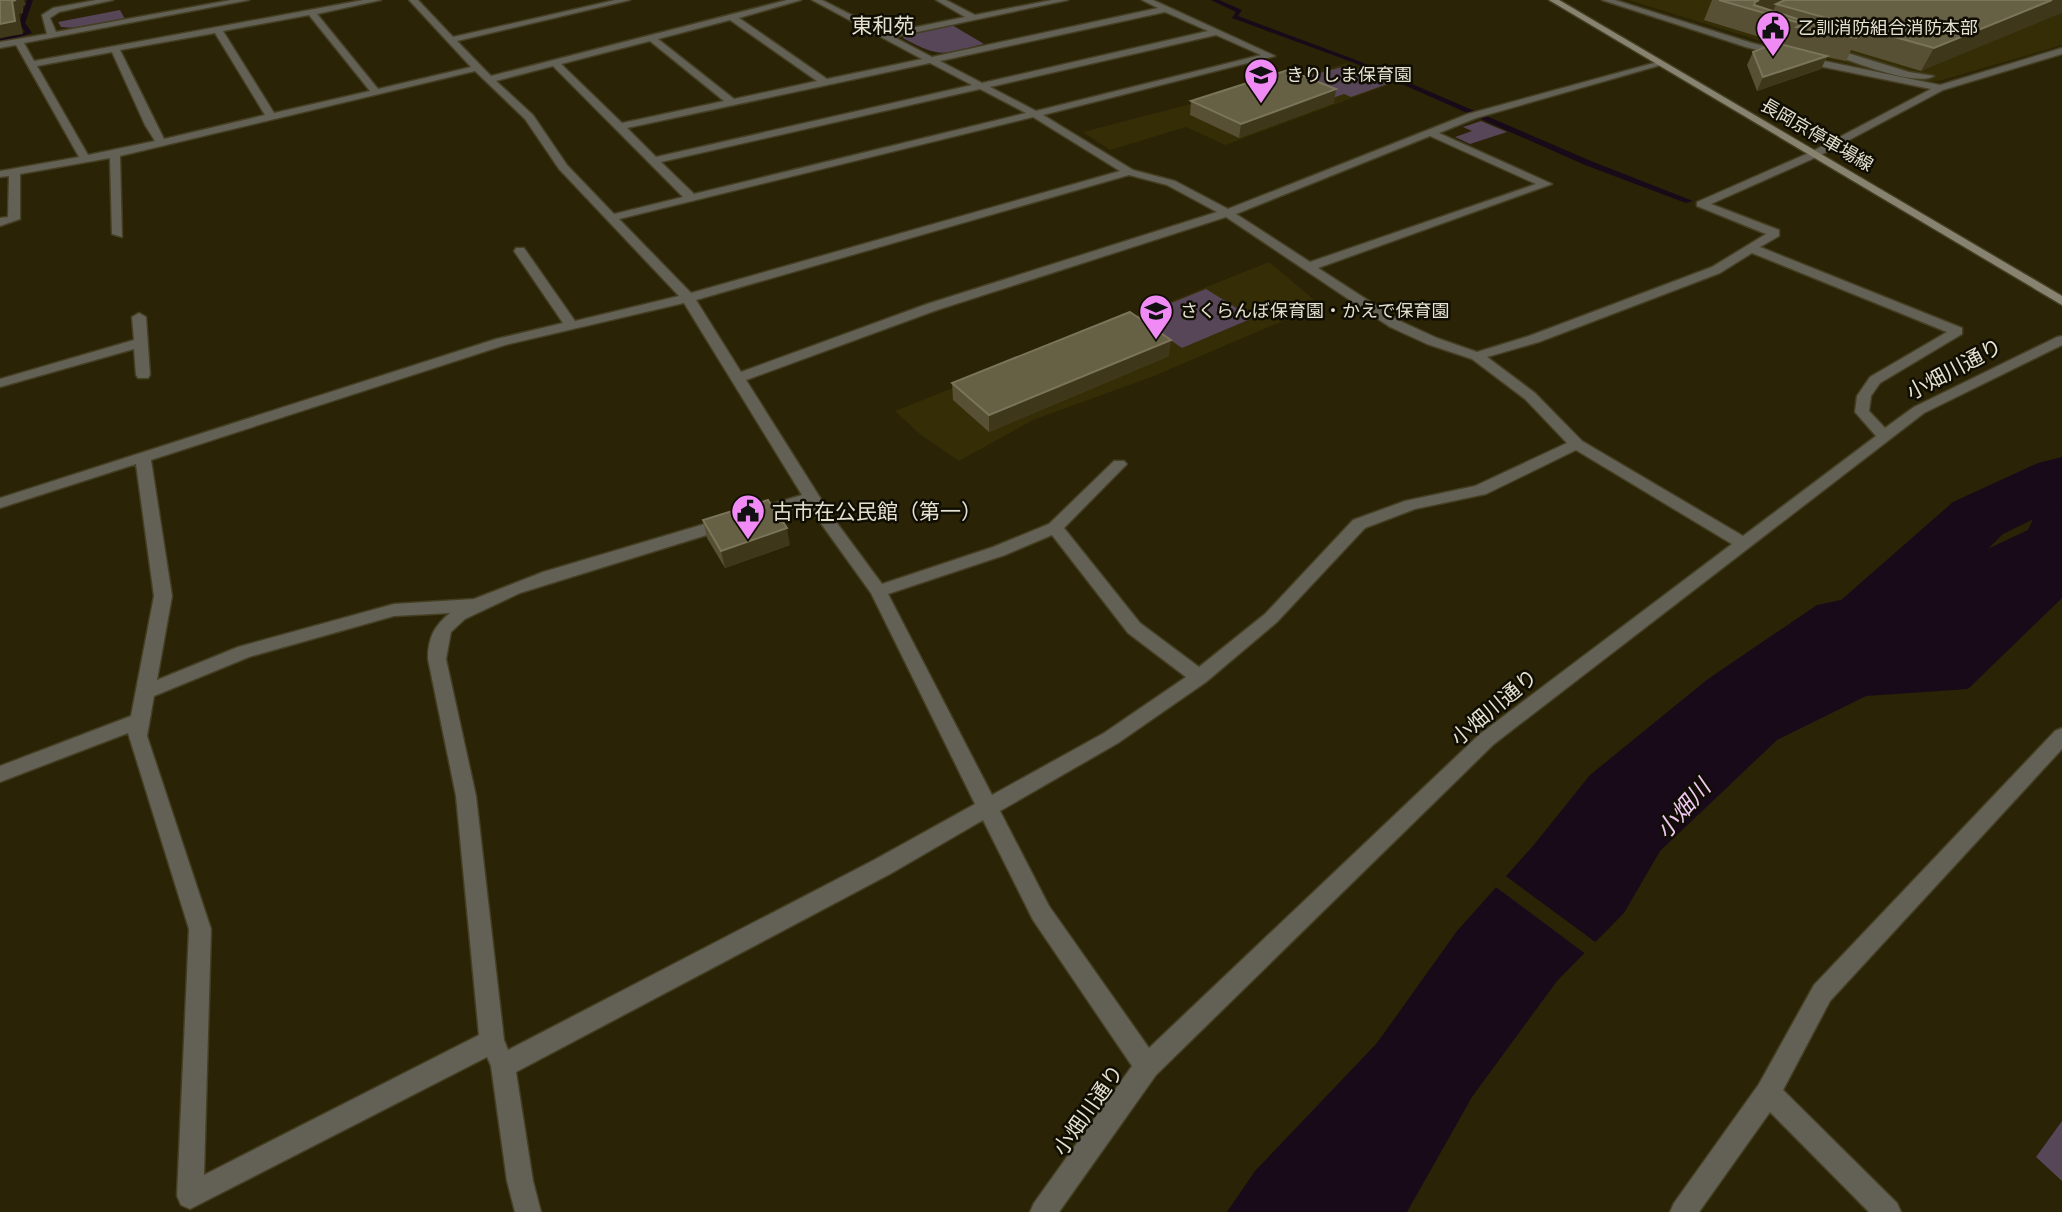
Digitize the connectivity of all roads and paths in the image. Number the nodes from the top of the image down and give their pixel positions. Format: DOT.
graph roads {
  1 [pos="108,0"];
  2 [pos="245,0"];
  3 [pos="376,0"];
  4 [pos="413,0"];
  5 [pos="626,0"];
  6 [pos="797,0"];
  7 [pos="816,0"];
  8 [pos="940,0"];
  9 [pos="1064,0"];
  10 [pos="1146,0"];
  11 [pos="1553,0"];
  12 [pos="1606,0"];
  13 [pos="1048,1"];
  14 [pos="1167,9"];
  15 [pos="311,12"];
  16 [pos="732,17"];
  17 [pos="973,18"];
  18 [pos="218,30"];
  19 [pos="1216,32"];
  20 [pos="52,34"];
  21 [pos="886,36"];
  22 [pos="652,38"];
  23 [pos="18,40"];
  24 [pos="450,40"];
  25 [pos="0,45"];
  26 [pos="1817,47"];
  27 [pos="115,49"];
  28 [pos="2062,51"];
  29 [pos="931,60"];
  30 [pos="555,63"];
  31 [pos="1658,63"];
  32 [pos="32,64"];
  33 [pos="477,68"];
  34 [pos="1929,76"];
  35 [pos="492,79"];
  36 [pos="826,83"];
  37 [pos="980,86"];
  38 [pos="1940,88"];
  39 [pos="376,92"];
  40 [pos="732,103"];
  41 [pos="1035,114"];
  42 [pos="271,116"];
  43 [pos="619,127"];
  44 [pos="1432,133"];
  45 [pos="161,142"];
  46 [pos="115,153"];
  47 [pos="1815,154"];
  48 [pos="85,159"];
  49 [pos="653,161"];
  50 [pos="15,172"];
  51 [pos="1129,172"];
  52 [pos="0,174"];
  53 [pos="691,198"];
  54 [pos="1227,213"];
  55 [pos="611,218"];
  56 [pos="0,222"];
  57 [pos="118,234"];
  58 [pos="1751,248"];
  59 [pos="520,251"];
  60 [pos="1308,267"];
  61 [pos="688,298"];
  62 [pos="2062,301"];
  63 [pos="139,317"];
  64 [pos="571,325"];
  65 [pos="2062,340"];
  66 [pos="139,343"];
  67 [pos="1477,356"];
  68 [pos="143,375"];
  69 [pos="737,378"];
  70 [pos="0,383"];
  71 [pos="1885,438"];
  72 [pos="1577,444"];
  73 [pos="143,457"];
  74 [pos="1119,464"];
  75 [pos="811,497"];
  76 [pos="0,503"];
  77 [pos="1055,528"];
  78 [pos="1743,543"];
  79 [pos="878,591"];
  80 [pos="473,605"];
  81 [pos="1199,677"];
  82 [pos="145,692"];
  83 [pos="141,720"];
  84 [pos="2062,736"];
  85 [pos="0,774"];
  86 [pos="988,805"];
  87 [pos="492,1041"];
  88 [pos="503,1066"];
  89 [pos="1147,1066"];
  90 [pos="1768,1093"];
  91 [pos="528,1212"];
  92 [pos="1043,1212"];
  93 [pos="1683,1212"];
  94 [pos="1888,1212"];
  1 -- 20 [label="street"];
  2 -- 20 [label="street"];
  3 -- 15 [label="street"];
  4 -- 24 [label="street"];
  5 -- 24 [label="street"];
  6 -- 16 [label="street"];
  7 -- 21 [label="street"];
  8 -- 17 [label="street"];
  9 -- 13 [label="street"];
  10 -- 14 [label="street"];
  11 -- 31 [label="main road, 長岡京停車場線"];
  12 -- 38 [label="street"];
  13 -- 17 [label="street"];
  14 -- 19 [label="street"];
  14 -- 29 [label="street"];
  15 -- 18 [label="street"];
  15 -- 39 [label="street"];
  16 -- 22 [label="street"];
  16 -- 36 [label="street"];
  17 -- 21 [label="street"];
  18 -- 27 [label="street"];
  18 -- 42 [label="street"];
  19 -- 37 [label="street"];
  19 -- 41 [label="street"];
  20 -- 23 [label="street"];
  21 -- 29 [label="street"];
  22 -- 30 [label="street"];
  22 -- 40 [label="street"];
  23 -- 25 [label="street"];
  23 -- 32 [label="street"];
  24 -- 33 [label="street"];
  26 -- 34 [label="street"];
  27 -- 32 [label="street"];
  27 -- 45 [label="street"];
  28 -- 38 [label="street"];
  29 -- 36 [label="street"];
  29 -- 37 [label="street"];
  30 -- 35 [label="street"];
  30 -- 43 [label="street"];
  31 -- 44 [label="street"];
  31 -- 47 [label="main road, 長岡京停車場線"];
  32 -- 48 [label="street"];
  33 -- 35 [label="street"];
  33 -- 39 [label="street"];
  35 -- 55 [label="street"];
  36 -- 40 [label="street"];
  37 -- 41 [label="street"];
  37 -- 49 [label="street"];
  38 -- 47 [label="street"];
  39 -- 42 [label="street"];
  40 -- 43 [label="street"];
  41 -- 51 [label="street"];
  41 -- 53 [label="street"];
  42 -- 45 [label="street"];
  43 -- 49 [label="street"];
  44 -- 54 [label="street"];
  44 -- 60 [label="street"];
  45 -- 46 [label="street"];
  46 -- 48 [label="street"];
  46 -- 57 [label="street"];
  47 -- 58 [label="street"];
  47 -- 62 [label="main road, 長岡京停車場線"];
  48 -- 50 [label="street"];
  49 -- 53 [label="street"];
  50 -- 52 [label="street"];
  50 -- 56 [label="street"];
  51 -- 54 [label="street"];
  51 -- 61 [label="street"];
  53 -- 55 [label="street"];
  54 -- 60 [label="street"];
  54 -- 69 [label="street"];
  55 -- 61 [label="street"];
  58 -- 67 [label="street"];
  58 -- 71 [label="street"];
  59 -- 64 [label="street"];
  60 -- 67 [label="street"];
  61 -- 64 [label="street"];
  61 -- 69 [label="street"];
  63 -- 66 [label="street"];
  64 -- 73 [label="street"];
  65 -- 71 [label="street, 小畑川通り"];
  66 -- 68 [label="street"];
  66 -- 70 [label="street"];
  67 -- 72 [label="street"];
  69 -- 75 [label="street"];
  71 -- 78 [label="street, 小畑川通り"];
  72 -- 78 [label="street"];
  72 -- 81 [label="street"];
  73 -- 76 [label="street"];
  73 -- 82 [label="street"];
  74 -- 77 [label="street"];
  75 -- 79 [label="street"];
  75 -- 80 [label="street"];
  77 -- 79 [label="street"];
  77 -- 81 [label="street"];
  78 -- 89 [label="street, 小畑川通り"];
  79 -- 86 [label="street"];
  80 -- 82 [label="street"];
  80 -- 87 [label="street"];
  81 -- 86 [label="street"];
  82 -- 83 [label="street"];
  83 -- 85 [label="street"];
  83 -- 87 [label="street"];
  84 -- 90 [label="street"];
  86 -- 88 [label="street"];
  86 -- 89 [label="street"];
  87 -- 88 [label="street"];
  88 -- 91 [label="street"];
  89 -- 92 [label="street, 小畑川通り"];
  90 -- 93 [label="street"];
  90 -- 94 [label="street"];
}
